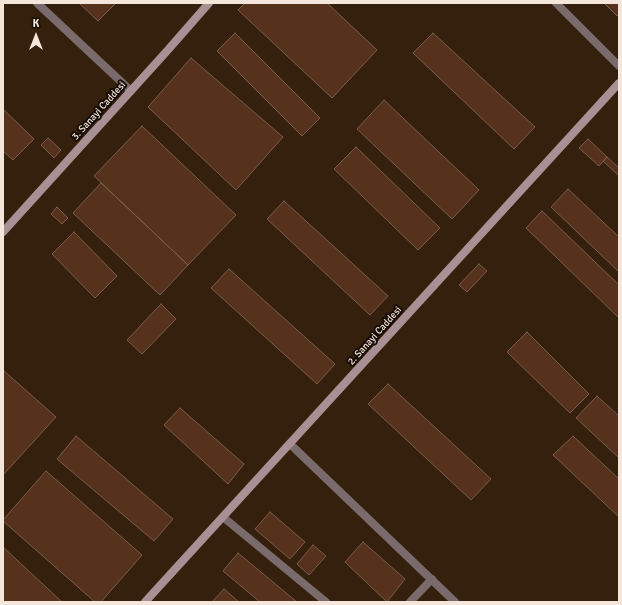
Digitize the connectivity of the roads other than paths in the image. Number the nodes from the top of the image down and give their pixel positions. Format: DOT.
graph roads {
  1 [pos="37,3"];
  2 [pos="209,3"];
  3 [pos="556,3"];
  4 [pos="619,66"];
  5 [pos="619,83"];
  6 [pos="130,92"];
  7 [pos="3,232"];
  8 [pos="290,444"];
  9 [pos="223,517"];
  10 [pos="432,579"];
  11 [pos="145,602"];
  12 [pos="326,602"];
  13 [pos="410,602"];
  14 [pos="455,602"];
  1 -- 6 [label="street"];
  2 -- 6 [label="street, 3. Sanayi Caddesi"];
  3 -- 4 [label="street"];
  5 -- 8 [label="street, 2. Sanayi Caddesi"];
  6 -- 7 [label="street, 3. Sanayi Caddesi"];
  8 -- 9 [label="street, 2. Sanayi Caddesi"];
  8 -- 10 [label="street"];
  9 -- 11 [label="street, 2. Sanayi Caddesi"];
  9 -- 12 [label="street"];
  10 -- 13 [label="street"];
  10 -- 14 [label="street"];
}
